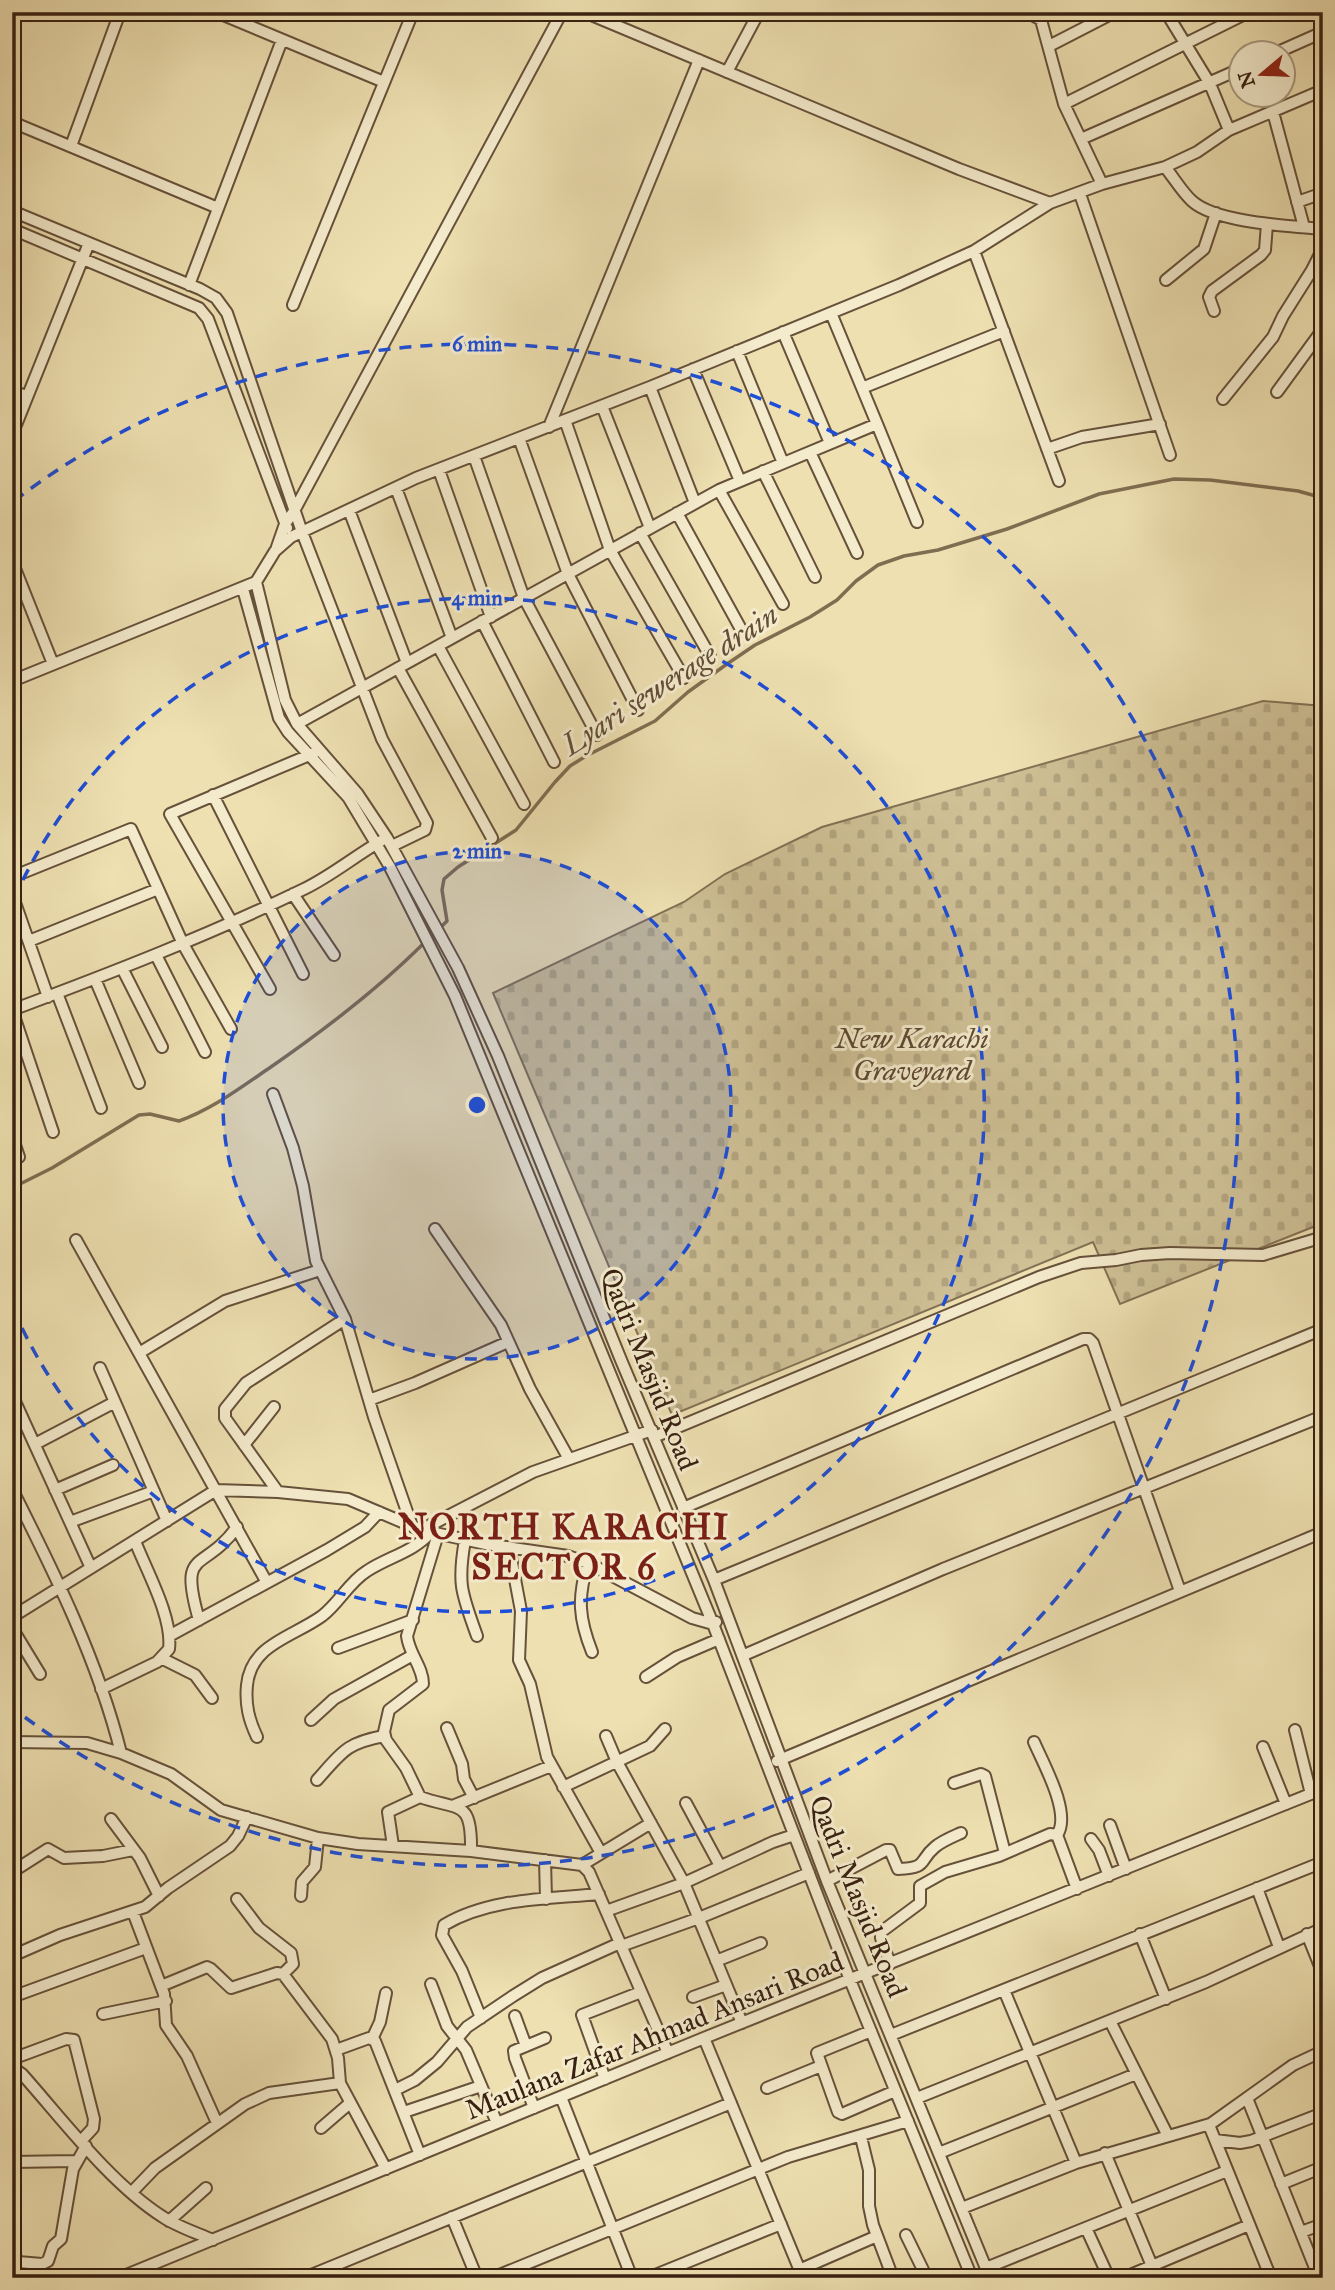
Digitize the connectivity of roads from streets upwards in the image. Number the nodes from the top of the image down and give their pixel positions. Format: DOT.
graph roads {
  1 [pos="120,12"];
  2 [pos="216,12"];
  3 [pos="413,12"];
  4 [pos="562,12"];
  5 [pos="584,12"];
  6 [pos="759,12"];
  7 [pos="1027,12"];
  8 [pos="1115,12"];
  9 [pos="1166,12"];
  10 [pos="1249,12"];
  11 [pos="1323,32"];
  12 [pos="282,40"];
  13 [pos="1186,44"];
  14 [pos="1296,44"];
  15 [pos="1049,46"];
  16 [pos="699,60"];
  17 [pos="727,72"];
  18 [pos="1226,76"];
  19 [pos="384,82"];
  20 [pos="1210,84"];
  21 [pos="1323,90"];
  22 [pos="1064,104"];
  23 [pos="1273,112"];
  24 [pos="12,122"];
  25 [pos="1228,130"];
  26 [pos="1081,139"];
  27 [pos="71,146"];
  28 [pos="1165,167"];
  29 [pos="1102,184"];
  30 [pos="1323,193"];
  31 [pos="1080,194"];
  32 [pos="1297,202"];
  33 [pos="1050,203"];
  34 [pos="218,208"];
  35 [pos="12,211"];
  36 [pos="1216,213"];
  37 [pos="1267,224"];
  38 [pos="1304,227"];
  39 [pos="12,229"];
  40 [pos="1323,229"];
  41 [pos="89,243"];
  42 [pos="1323,248"];
  43 [pos="974,251"];
  44 [pos="83,258"];
  45 [pos="1166,280"];
  46 [pos="189,285"];
  47 [pos="293,305"];
  48 [pos="1214,311"];
  49 [pos="831,313"];
  50 [pos="1323,329"];
  51 [pos="1004,331"];
  52 [pos="783,332"];
  53 [pos="737,351"];
  54 [pos="693,369"];
  55 [pos="650,387"];
  56 [pos="862,388"];
  57 [pos="12,391"];
  58 [pos="1277,392"];
  59 [pos="26,396"];
  60 [pos="1223,399"];
  61 [pos="601,406"];
  62 [pos="565,420"];
  63 [pos="877,424"];
  64 [pos="1160,424"];
  65 [pos="549,426"];
  66 [pos="12,435"];
  67 [pos="519,438"];
  68 [pos="830,443"];
  69 [pos="1047,449"];
  70 [pos="810,452"];
  71 [pos="1170,455"];
  72 [pos="474,456"];
  73 [pos="783,463"];
  74 [pos="439,470"];
  75 [pos="763,471"];
  76 [pos="740,481"];
  77 [pos="1059,481"];
  78 [pos="396,488"];
  79 [pos="719,490"];
  80 [pos="695,503"];
  81 [pos="349,510"];
  82 [pos="295,511"];
  83 [pos="677,513"];
  84 [pos="917,522"];
  85 [pos="285,524"];
  86 [pos="645,531"];
  87 [pos="302,532"];
  88 [pos="290,537"];
  89 [pos="611,550"];
  90 [pos="275,551"];
  91 [pos="857,553"];
  92 [pos="12,561"];
  93 [pos="568,574"];
  94 [pos="815,578"];
  95 [pos="256,582"];
  96 [pos="243,589"];
  97 [pos="524,598"];
  98 [pos="783,604"];
  99 [pos="486,619"];
  100 [pos="743,631"];
  101 [pos="452,638"];
  102 [pos="438,646"];
  103 [pos="710,656"];
  104 [pos="53,664"];
  105 [pos="402,666"];
  106 [pos="684,678"];
  107 [pos="12,681"];
  108 [pos="363,687"];
  109 [pos="638,710"];
  110 [pos="297,724"];
  111 [pos="597,735"];
  112 [pos="314,753"];
  113 [pos="554,762"];
  114 [pos="214,795"];
  115 [pos="524,804"];
  116 [pos="492,838"];
  117 [pos="391,845"];
  118 [pos="379,849"];
  119 [pos="12,877"];
  120 [pos="158,889"];
  121 [pos="12,894"];
  122 [pos="293,894"];
  123 [pos="269,905"];
  124 [pos="230,923"];
  125 [pos="29,941"];
  126 [pos="183,944"];
  127 [pos="156,955"];
  128 [pos="334,955"];
  129 [pos="122,968"];
  130 [pos="303,974"];
  131 [pos="94,979"];
  132 [pos="270,989"];
  133 [pos="52,995"];
  134 [pos="12,1010"];
  135 [pos="231,1029"];
  136 [pos="162,1047"];
  137 [pos="205,1052"];
  138 [pos="139,1083"];
  139 [pos="273,1094"];
  140 [pos="101,1108"];
  141 [pos="53,1132"];
  142 [pos="12,1136"];
  143 [pos="19,1157"];
  144 [pos="435,1229"];
  145 [pos="1323,1237"];
  146 [pos="76,1240"];
  147 [pos="320,1270"];
  148 [pos="345,1319"];
  149 [pos="1323,1329"];
  150 [pos="508,1342"];
  151 [pos="139,1353"];
  152 [pos="100,1368"];
  153 [pos="12,1395"];
  154 [pos="369,1400"];
  155 [pos="115,1402"];
  156 [pos="274,1407"];
  157 [pos="1119,1412"];
  158 [pos="1323,1416"];
  159 [pos="653,1434"];
  160 [pos="635,1436"];
  161 [pos="34,1444"];
  162 [pos="244,1445"];
  163 [pos="569,1459"];
  164 [pos="113,1465"];
  165 [pos="1145,1487"];
  166 [pos="12,1489"];
  167 [pos="55,1490"];
  168 [pos="216,1490"];
  169 [pos="154,1491"];
  170 [pos="278,1492"];
  171 [pos="683,1508"];
  172 [pos="379,1512"];
  173 [pos="167,1521"];
  174 [pos="70,1522"];
  175 [pos="237,1527"];
  176 [pos="425,1531"];
  177 [pos="1323,1532"];
  178 [pos="466,1540"];
  179 [pos="135,1541"];
  180 [pos="509,1547"];
  181 [pos="588,1563"];
  182 [pos="91,1568"];
  183 [pos="715,1580"];
  184 [pos="267,1581"];
  185 [pos="61,1586"];
  186 [pos="1180,1591"];
  187 [pos="12,1616"];
  188 [pos="729,1618"];
  189 [pos="199,1620"];
  190 [pos="413,1620"];
  191 [pos="713,1624"];
  192 [pos="12,1628"];
  193 [pos="169,1636"];
  194 [pos="477,1636"];
  195 [pos="719,1639"];
  196 [pos="338,1648"];
  197 [pos="592,1652"];
  198 [pos="413,1656"];
  199 [pos="744,1656"];
  200 [pos="161,1658"];
  201 [pos="40,1674"];
  202 [pos="646,1677"];
  203 [pos="101,1689"];
  204 [pos="212,1698"];
  205 [pos="311,1720"];
  206 [pos="447,1728"];
  207 [pos="666,1729"];
  208 [pos="1295,1730"];
  209 [pos="384,1735"];
  210 [pos="606,1736"];
  211 [pos="257,1737"];
  212 [pos="12,1742"];
  213 [pos="1034,1742"];
  214 [pos="1263,1747"];
  215 [pos="121,1753"];
  216 [pos="781,1759"];
  217 [pos="617,1762"];
  218 [pos="768,1765"];
  219 [pos="551,1766"];
  220 [pos="317,1780"];
  221 [pos="954,1783"];
  222 [pos="563,1787"];
  223 [pos="1323,1789"];
  224 [pos="1311,1794"];
  225 [pos="420,1797"];
  226 [pos="474,1798"];
  227 [pos="686,1803"];
  228 [pos="1286,1804"];
  229 [pos="455,1805"];
  230 [pos="247,1817"];
  231 [pos="111,1819"];
  232 [pos="651,1823"];
  233 [pos="1110,1825"];
  234 [pos="961,1833"];
  235 [pos="794,1835"];
  236 [pos="1057,1835"];
  237 [pos="318,1838"];
  238 [pos="1091,1839"];
  239 [pos="393,1846"];
  240 [pos="133,1850"];
  241 [pos="471,1851"];
  242 [pos="601,1853"];
  243 [pos="1005,1853"];
  244 [pos="545,1860"];
  245 [pos="1323,1862"];
  246 [pos="582,1865"];
  247 [pos="720,1866"];
  248 [pos="1126,1869"];
  249 [pos="12,1872"];
  250 [pos="809,1873"];
  251 [pos="1109,1876"];
  252 [pos="827,1881"];
  253 [pos="684,1883"];
  254 [pos="1257,1888"];
  255 [pos="1077,1889"];
  256 [pos="599,1894"];
  257 [pos="159,1896"];
  258 [pos="301,1896"];
  259 [pos="237,1899"];
  260 [pos="546,1899"];
  261 [pos="606,1911"];
  262 [pos="134,1912"];
  263 [pos="699,1918"];
  264 [pos="1323,1928"];
  265 [pos="1140,1934"];
  266 [pos="1307,1934"];
  267 [pos="761,1942"];
  268 [pos="621,1944"];
  269 [pos="1279,1947"];
  270 [pos="146,1948"];
  271 [pos="12,1956"];
  272 [pos="716,1961"];
  273 [pos="890,1964"];
  274 [pos="283,1974"];
  275 [pos="864,1974"];
  276 [pos="1323,1974"];
  277 [pos="850,1980"];
  278 [pos="431,1984"];
  279 [pos="726,1985"];
  280 [pos="161,1986"];
  281 [pos="1003,1990"];
  282 [pos="642,1992"];
  283 [pos="386,1993"];
  284 [pos="12,1997"];
  285 [pos="693,1997"];
  286 [pos="1166,1999"];
  287 [pos="166,2001"];
  288 [pos="103,2014"];
  289 [pos="515,2016"];
  290 [pos="481,2018"];
  291 [pos="1110,2021"];
  292 [pos="741,2024"];
  293 [pos="871,2031"];
  294 [pos="891,2035"];
  295 [pos="457,2037"];
  296 [pos="545,2038"];
  297 [pos="704,2038"];
  298 [pos="372,2039"];
  299 [pos="526,2046"];
  300 [pos="336,2050"];
  301 [pos="1323,2051"];
  302 [pos="668,2053"];
  303 [pos="1030,2053"];
  304 [pos="821,2066"];
  305 [pos="13,2067"];
  306 [pos="1136,2074"];
  307 [pos="605,2079"];
  308 [pos="340,2083"];
  309 [pos="481,2086"];
  310 [pos="767,2088"];
  311 [pos="395,2090"];
  312 [pos="895,2091"];
  313 [pos="561,2097"];
  314 [pos="917,2098"];
  315 [pos="1247,2098"];
  316 [pos="350,2103"];
  317 [pos="731,2103"];
  318 [pos="1052,2107"];
  319 [pos="534,2108"];
  320 [pos="404,2112"];
  321 [pos="1323,2113"];
  322 [pos="908,2122"];
  323 [pos="217,2123"];
  324 [pos="497,2123"];
  325 [pos="1210,2124"];
  326 [pos="321,2128"];
  327 [pos="1168,2136"];
  328 [pos="861,2137"];
  329 [pos="1262,2137"];
  330 [pos="1215,2140"];
  331 [pos="84,2143"];
  332 [pos="939,2153"];
  333 [pos="1105,2153"];
  334 [pos="420,2155"];
  335 [pos="75,2161"];
  336 [pos="586,2161"];
  337 [pos="12,2162"];
  338 [pos="1076,2163"];
  339 [pos="1323,2167"];
  340 [pos="386,2169"];
  341 [pos="758,2169"];
  342 [pos="1227,2171"];
  343 [pos="1281,2184"];
  344 [pos="206,2188"];
  345 [pos="132,2192"];
  346 [pos="962,2208"];
  347 [pos="1129,2211"];
  348 [pos="452,2217"];
  349 [pos="169,2221"];
  350 [pos="781,2224"];
  351 [pos="1323,2224"];
  352 [pos="1249,2225"];
  353 [pos="1086,2228"];
  354 [pos="613,2230"];
  355 [pos="1301,2232"];
  356 [pos="906,2235"];
  357 [pos="877,2236"];
  358 [pos="213,2239"];
  359 [pos="12,2250"];
  360 [pos="42,2264"];
  361 [pos="1152,2266"];
  362 [pos="988,2273"];
  363 [pos="321,2275"];
  364 [pos="801,2275"];
  365 [pos="41,2277"];
  366 [pos="119,2278"];
  367 [pos="304,2278"];
  368 [pos="477,2278"];
  369 [pos="492,2278"];
  370 [pos="632,2278"];
  371 [pos="648,2278"];
  372 [pos="893,2278"];
  373 [pos="927,2278"];
  374 [pos="972,2278"];
  375 [pos="1109,2278"];
  376 [pos="1123,2278"];
  377 [pos="1157,2278"];
  378 [pos="1271,2278"];
  379 [pos="1319,2278"];
  1 -- 27 [label="street"];
  2 -- 12 [label="street"];
  3 -- 19 [label="street"];
  4 -- 82 [label="street"];
  5 -- 16 [label="street"];
  6 -- 17 [label="street"];
  7 -- 15 [label="street"];
  8 -- 15 [label="street"];
  9 -- 13 [label="street"];
  10 -- 13 [label="street"];
  11 -- 14 [label="street"];
  12 -- 19 [label="street"];
  12 -- 34 [label="street"];
  13 -- 20 [label="street"];
  13 -- 22 [label="street"];
  15 -- 22 [label="street"];
  16 -- 17 [label="street"];
  16 -- 65 [label="street"];
  17 -- 33 [label="street"];
  18 -- 20 [label="street"];
  19 -- 47 [label="street"];
  20 -- 25 [label="street"];
  20 -- 26 [label="street"];
  21 -- 23 [label="street"];
  22 -- 26 [label="street"];
  23 -- 25 [label="street"];
  23 -- 32 [label="street"];
  24 -- 27 [label="street"];
  25 -- 28 [label="street"];
  26 -- 29 [label="street"];
  27 -- 34 [label="street"];
  28 -- 29 [label="street"];
  28 -- 36 [label="street"];
  29 -- 31 [label="street"];
  30 -- 32 [label="street"];
  31 -- 33 [label="street"];
  31 -- 64 [label="street"];
  32 -- 38 [label="street"];
  33 -- 43 [label="street"];
  34 -- 46 [label="street"];
  35 -- 41 [label="street"];
  36 -- 37 [label="street"];
  36 -- 45 [label="street"];
  37 -- 38 [label="street"];
  37 -- 48 [label="street"];
  38 -- 40 [label="street"];
  39 -- 44 [label="street"];
  41 -- 44 [label="street"];
  41 -- 46 [label="street"];
  42 -- 60 [label="street"];
  43 -- 49 [label="street"];
  43 -- 51 [label="street"];
  44 -- 59 [label="street"];
  44 -- 85 [label="street"];
  46 -- 82 [label="street"];
  49 -- 52 [label="street"];
  49 -- 56 [label="street"];
  50 -- 58 [label="street"];
  51 -- 56 [label="street"];
  51 -- 69 [label="street"];
  52 -- 53 [label="street"];
  52 -- 68 [label="street"];
  53 -- 54 [label="street"];
  53 -- 73 [label="street"];
  54 -- 55 [label="street"];
  54 -- 76 [label="street"];
  55 -- 61 [label="street"];
  55 -- 80 [label="street"];
  56 -- 63 [label="street"];
  57 -- 59 [label="street"];
  59 -- 66 [label="street"];
  61 -- 62 [label="street"];
  61 -- 86 [label="street"];
  62 -- 65 [label="street"];
  62 -- 89 [label="street"];
  63 -- 68 [label="street"];
  63 -- 84 [label="street"];
  64 -- 69 [label="street"];
  64 -- 71 [label="street"];
  65 -- 67 [label="street"];
  67 -- 72 [label="street"];
  67 -- 93 [label="street"];
  68 -- 70 [label="street"];
  69 -- 77 [label="street"];
  70 -- 73 [label="street"];
  70 -- 91 [label="street"];
  72 -- 74 [label="street"];
  72 -- 97 [label="street"];
  73 -- 75 [label="street"];
  74 -- 78 [label="street"];
  74 -- 99 [label="street"];
  75 -- 76 [label="street"];
  75 -- 94 [label="street"];
  76 -- 79 [label="street"];
  78 -- 81 [label="street"];
  78 -- 101 [label="street"];
  79 -- 80 [label="street"];
  79 -- 98 [label="street"];
  80 -- 83 [label="street"];
  81 -- 87 [label="street"];
  81 -- 105 [label="street"];
  82 -- 85 [label="street"];
  82 -- 87 [label="street"];
  83 -- 86 [label="street"];
  83 -- 100 [label="street"];
  85 -- 88 [label="street"];
  85 -- 90 [label="street"];
  86 -- 89 [label="street"];
  86 -- 103 [label="street"];
  87 -- 88 [label="street"];
  87 -- 108 [label="street"];
  88 -- 90 [label="street"];
  89 -- 93 [label="street"];
  89 -- 106 [label="street"];
  90 -- 95 [label="street"];
  92 -- 104 [label="street"];
  93 -- 97 [label="street"];
  93 -- 109 [label="street"];
  95 -- 96 [label="street"];
  95 -- 110 [label="street, Qadri Masjid Road"];
  96 -- 104 [label="street"];
  96 -- 112 [label="street, Qadri Masjid Road"];
  97 -- 99 [label="street"];
  97 -- 111 [label="street"];
  99 -- 101 [label="street"];
  99 -- 113 [label="street"];
  101 -- 102 [label="street"];
  102 -- 105 [label="street"];
  102 -- 115 [label="street"];
  104 -- 107 [label="street"];
  105 -- 108 [label="street"];
  105 -- 116 [label="street"];
  108 -- 110 [label="street"];
  108 -- 117 [label="street"];
  110 -- 112 [label="street, Qadri Masjid Road"];
  112 -- 114 [label="street"];
  112 -- 117 [label="street, Qadri Masjid Road"];
  112 -- 118 [label="street, Qadri Masjid Road"];
  114 -- 123 [label="street"];
  114 -- 124 [label="street"];
  117 -- 118 [label="street"];
  117 -- 159 [label="street, Qadri Masjid Road"];
  118 -- 122 [label="street"];
  118 -- 160 [label="street, Qadri Masjid Road"];
  119 -- 120 [label="street"];
  120 -- 125 [label="street"];
  120 -- 126 [label="street"];
  121 -- 125 [label="street"];
  122 -- 123 [label="street"];
  122 -- 128 [label="street"];
  123 -- 124 [label="street"];
  123 -- 130 [label="street"];
  124 -- 126 [label="street"];
  124 -- 132 [label="street"];
  125 -- 133 [label="street"];
  126 -- 127 [label="street"];
  126 -- 135 [label="street"];
  127 -- 129 [label="street"];
  127 -- 137 [label="street"];
  129 -- 131 [label="street"];
  129 -- 136 [label="street"];
  131 -- 133 [label="street"];
  131 -- 138 [label="street"];
  133 -- 134 [label="street"];
  133 -- 140 [label="street"];
  134 -- 141 [label="street"];
  139 -- 147 [label="street"];
  142 -- 143 [label="street"];
  144 -- 150 [label="street"];
  145 -- 159 [label="street"];
  146 -- 151 [label="street"];
  147 -- 148 [label="street"];
  147 -- 151 [label="street"];
  148 -- 154 [label="street"];
  148 -- 162 [label="street"];
  149 -- 157 [label="street"];
  150 -- 154 [label="street"];
  150 -- 163 [label="street"];
  151 -- 168 [label="street"];
  152 -- 155 [label="street"];
  153 -- 161 [label="street"];
  154 -- 176 [label="street"];
  155 -- 161 [label="street"];
  155 -- 169 [label="street"];
  156 -- 162 [label="street"];
  157 -- 165 [label="street"];
  157 -- 171 [label="street"];
  157 -- 183 [label="street"];
  158 -- 165 [label="street"];
  159 -- 160 [label="street"];
  159 -- 171 [label="street, Qadri Masjid Road"];
  160 -- 163 [label="street"];
  160 -- 191 [label="street, Qadri Masjid Road"];
  161 -- 167 [label="street"];
  162 -- 170 [label="street"];
  163 -- 176 [label="street"];
  164 -- 167 [label="street"];
  165 -- 186 [label="street"];
  165 -- 199 [label="street"];
  166 -- 185 [label="street"];
  167 -- 174 [label="street"];
  168 -- 170 [label="street"];
  168 -- 173 [label="street"];
  168 -- 175 [label="street"];
  169 -- 173 [label="street"];
  169 -- 174 [label="street"];
  170 -- 172 [label="street"];
  171 -- 183 [label="street, Qadri Masjid Road"];
  172 -- 176 [label="street"];
  172 -- 184 [label="street"];
  173 -- 179 [label="street"];
  174 -- 182 [label="street"];
  175 -- 184 [label="street"];
  175 -- 189 [label="street"];
  176 -- 178 [label="street"];
  176 -- 190 [label="street"];
  176 -- 211 [label="street"];
  177 -- 186 [label="street"];
  178 -- 180 [label="street"];
  178 -- 194 [label="street"];
  179 -- 182 [label="street"];
  179 -- 193 [label="street"];
  180 -- 181 [label="street"];
  180 -- 219 [label="street"];
  181 -- 191 [label="street"];
  181 -- 197 [label="street"];
  182 -- 185 [label="street"];
  183 -- 188 [label="street, Qadri Masjid Road"];
  184 -- 189 [label="street"];
  185 -- 187 [label="street"];
  185 -- 203 [label="street"];
  186 -- 216 [label="street"];
  188 -- 191 [label="street"];
  188 -- 199 [label="street, Qadri Masjid Road"];
  189 -- 193 [label="street"];
  190 -- 196 [label="street"];
  190 -- 198 [label="street"];
  191 -- 195 [label="street, Qadri Masjid Road"];
  192 -- 201 [label="street"];
  193 -- 200 [label="street"];
  195 -- 202 [label="street"];
  195 -- 218 [label="street, Qadri Masjid Road"];
  198 -- 205 [label="street"];
  198 -- 209 [label="street"];
  199 -- 216 [label="street, Qadri Masjid Road"];
  200 -- 203 [label="street"];
  200 -- 204 [label="street"];
  203 -- 215 [label="street"];
  206 -- 226 [label="street"];
  207 -- 217 [label="street"];
  208 -- 224 [label="street"];
  209 -- 220 [label="street"];
  209 -- 225 [label="street"];
  210 -- 217 [label="street"];
  212 -- 215 [label="street"];
  213 -- 236 [label="street"];
  214 -- 228 [label="street"];
  215 -- 230 [label="street"];
  216 -- 218 [label="street"];
  216 -- 252 [label="street, Qadri Masjid Road"];
  217 -- 222 [label="street"];
  217 -- 232 [label="street"];
  218 -- 235 [label="street, Qadri Masjid Road"];
  219 -- 222 [label="street"];
  219 -- 226 [label="street"];
  221 -- 243 [label="street"];
  222 -- 242 [label="street"];
  223 -- 224 [label="street, Maulana Zafar Ahmad Ansari Road"];
  224 -- 228 [label="street, Maulana Zafar Ahmad Ansari Road"];
  225 -- 229 [label="street"];
  225 -- 239 [label="street"];
  226 -- 229 [label="street"];
  227 -- 247 [label="street"];
  228 -- 248 [label="street, Maulana Zafar Ahmad Ansari Road"];
  229 -- 241 [label="street"];
  230 -- 237 [label="street"];
  230 -- 257 [label="street"];
  231 -- 240 [label="street"];
  232 -- 242 [label="street"];
  232 -- 253 [label="street"];
  233 -- 248 [label="street"];
  234 -- 252 [label="street"];
  235 -- 247 [label="street"];
  235 -- 250 [label="street, Qadri Masjid Road"];
  236 -- 243 [label="street"];
  236 -- 255 [label="street"];
  237 -- 239 [label="street"];
  237 -- 258 [label="street"];
  238 -- 251 [label="street"];
  239 -- 241 [label="street"];
  240 -- 249 [label="street"];
  240 -- 257 [label="street"];
  241 -- 244 [label="street"];
  242 -- 246 [label="street"];
  243 -- 273 [label="street"];
  244 -- 246 [label="street"];
  244 -- 260 [label="street"];
  245 -- 254 [label="street"];
  246 -- 256 [label="street"];
  247 -- 253 [label="street"];
  248 -- 251 [label="street, Maulana Zafar Ahmad Ansari Road"];
  250 -- 263 [label="street"];
  250 -- 277 [label="street, Qadri Masjid Road"];
  251 -- 255 [label="street, Maulana Zafar Ahmad Ansari Road"];
  252 -- 275 [label="street, Qadri Masjid Road"];
  253 -- 261 [label="street"];
  253 -- 263 [label="street"];
  254 -- 265 [label="street"];
  254 -- 269 [label="street"];
  255 -- 273 [label="street, Maulana Zafar Ahmad Ansari Road"];
  256 -- 260 [label="street"];
  256 -- 261 [label="street"];
  257 -- 262 [label="street"];
  259 -- 274 [label="street"];
  260 -- 290 [label="street"];
  261 -- 268 [label="street"];
  262 -- 270 [label="street"];
  262 -- 271 [label="street"];
  263 -- 268 [label="street"];
  263 -- 272 [label="street"];
  264 -- 266 [label="street"];
  265 -- 281 [label="street"];
  265 -- 286 [label="street"];
  266 -- 269 [label="street"];
  266 -- 276 [label="street"];
  267 -- 272 [label="street"];
  268 -- 282 [label="street"];
  268 -- 290 [label="street"];
  269 -- 286 [label="street"];
  270 -- 280 [label="street"];
  270 -- 284 [label="street"];
  272 -- 279 [label="street"];
  273 -- 275 [label="street, Maulana Zafar Ahmad Ansari Road"];
  274 -- 280 [label="street"];
  274 -- 300 [label="street"];
  275 -- 277 [label="street, Maulana Zafar Ahmad Ansari Road"];
  275 -- 294 [label="street, Qadri Masjid Road"];
  277 -- 292 [label="street, Maulana Zafar Ahmad Ansari Road"];
  277 -- 293 [label="street, Qadri Masjid Road"];
  278 -- 295 [label="street"];
  279 -- 285 [label="street"];
  279 -- 292 [label="street"];
  280 -- 287 [label="street"];
  281 -- 294 [label="street"];
  281 -- 303 [label="street"];
  282 -- 302 [label="street"];
  282 -- 307 [label="street"];
  283 -- 298 [label="street"];
  286 -- 291 [label="street"];
  287 -- 288 [label="street"];
  287 -- 323 [label="street"];
  289 -- 299 [label="street"];
  290 -- 295 [label="street"];
  291 -- 303 [label="street"];
  291 -- 306 [label="street"];
  292 -- 297 [label="street, Maulana Zafar Ahmad Ansari Road"];
  293 -- 304 [label="street"];
  293 -- 312 [label="street, Qadri Masjid Road"];
  294 -- 314 [label="street, Qadri Masjid Road"];
  295 -- 309 [label="street"];
  295 -- 311 [label="street"];
  296 -- 299 [label="street"];
  297 -- 302 [label="street, Maulana Zafar Ahmad Ansari Road"];
  297 -- 317 [label="street"];
  298 -- 300 [label="street"];
  298 -- 311 [label="street"];
  299 -- 319 [label="street"];
  300 -- 308 [label="street"];
  301 -- 315 [label="street"];
  302 -- 307 [label="street, Maulana Zafar Ahmad Ansari Road"];
  303 -- 314 [label="street"];
  303 -- 318 [label="street"];
  304 -- 310 [label="street"];
  304 -- 312 [label="street"];
  305 -- 331 [label="street"];
  305 -- 331 [label="street"];
  306 -- 318 [label="street"];
  306 -- 327 [label="street"];
  307 -- 313 [label="street, Maulana Zafar Ahmad Ansari Road"];
  308 -- 316 [label="street"];
  308 -- 323 [label="street"];
  309 -- 320 [label="street"];
  309 -- 324 [label="street"];
  311 -- 320 [label="street"];
  312 -- 322 [label="street, Qadri Masjid Road"];
  313 -- 319 [label="street, Maulana Zafar Ahmad Ansari Road"];
  313 -- 336 [label="street"];
  314 -- 332 [label="street, Qadri Masjid Road"];
  315 -- 325 [label="street"];
  315 -- 329 [label="street"];
  316 -- 326 [label="street"];
  316 -- 340 [label="street"];
  317 -- 336 [label="street"];
  317 -- 341 [label="street"];
  318 -- 332 [label="street"];
  318 -- 338 [label="street"];
  319 -- 324 [label="street, Maulana Zafar Ahmad Ansari Road"];
  320 -- 334 [label="street"];
  321 -- 329 [label="street"];
  322 -- 328 [label="street"];
  322 -- 374 [label="street, Qadri Masjid Road"];
  323 -- 345 [label="street"];
  324 -- 334 [label="street, Maulana Zafar Ahmad Ansari Road"];
  325 -- 327 [label="street"];
  325 -- 330 [label="street"];
  327 -- 333 [label="street"];
  328 -- 341 [label="street"];
  328 -- 357 [label="street"];
  329 -- 330 [label="street"];
  329 -- 343 [label="street"];
  330 -- 342 [label="street"];
  331 -- 335 [label="street"];
  331 -- 345 [label="street"];
  332 -- 346 [label="street, Qadri Masjid Road"];
  333 -- 338 [label="street"];
  333 -- 347 [label="street"];
  334 -- 340 [label="street, Maulana Zafar Ahmad Ansari Road"];
  335 -- 337 [label="street"];
  335 -- 360 [label="street"];
  336 -- 348 [label="street"];
  336 -- 354 [label="street"];
  338 -- 346 [label="street"];
  339 -- 343 [label="street"];
  340 -- 358 [label="street, Maulana Zafar Ahmad Ansari Road"];
  341 -- 350 [label="street"];
  341 -- 354 [label="street"];
  342 -- 347 [label="street"];
  342 -- 352 [label="street"];
  343 -- 355 [label="street"];
  344 -- 349 [label="street"];
  345 -- 349 [label="street"];
  346 -- 362 [label="street, Qadri Masjid Road"];
  347 -- 353 [label="street"];
  347 -- 361 [label="street"];
  348 -- 363 [label="street"];
  348 -- 368 [label="street"];
  349 -- 358 [label="street"];
  350 -- 364 [label="street"];
  350 -- 371 [label="street"];
  351 -- 355 [label="street"];
  352 -- 361 [label="street"];
  352 -- 378 [label="street"];
  353 -- 362 [label="street"];
  353 -- 375 [label="street"];
  354 -- 369 [label="street"];
  354 -- 370 [label="street"];
  355 -- 379 [label="street"];
  356 -- 373 [label="street"];
  357 -- 364 [label="street"];
  357 -- 372 [label="street"];
  358 -- 366 [label="street, Maulana Zafar Ahmad Ansari Road"];
  359 -- 360 [label="street"];
  360 -- 365 [label="street"];
  361 -- 376 [label="street"];
  361 -- 377 [label="street"];
  363 -- 367 [label="street"];
}
